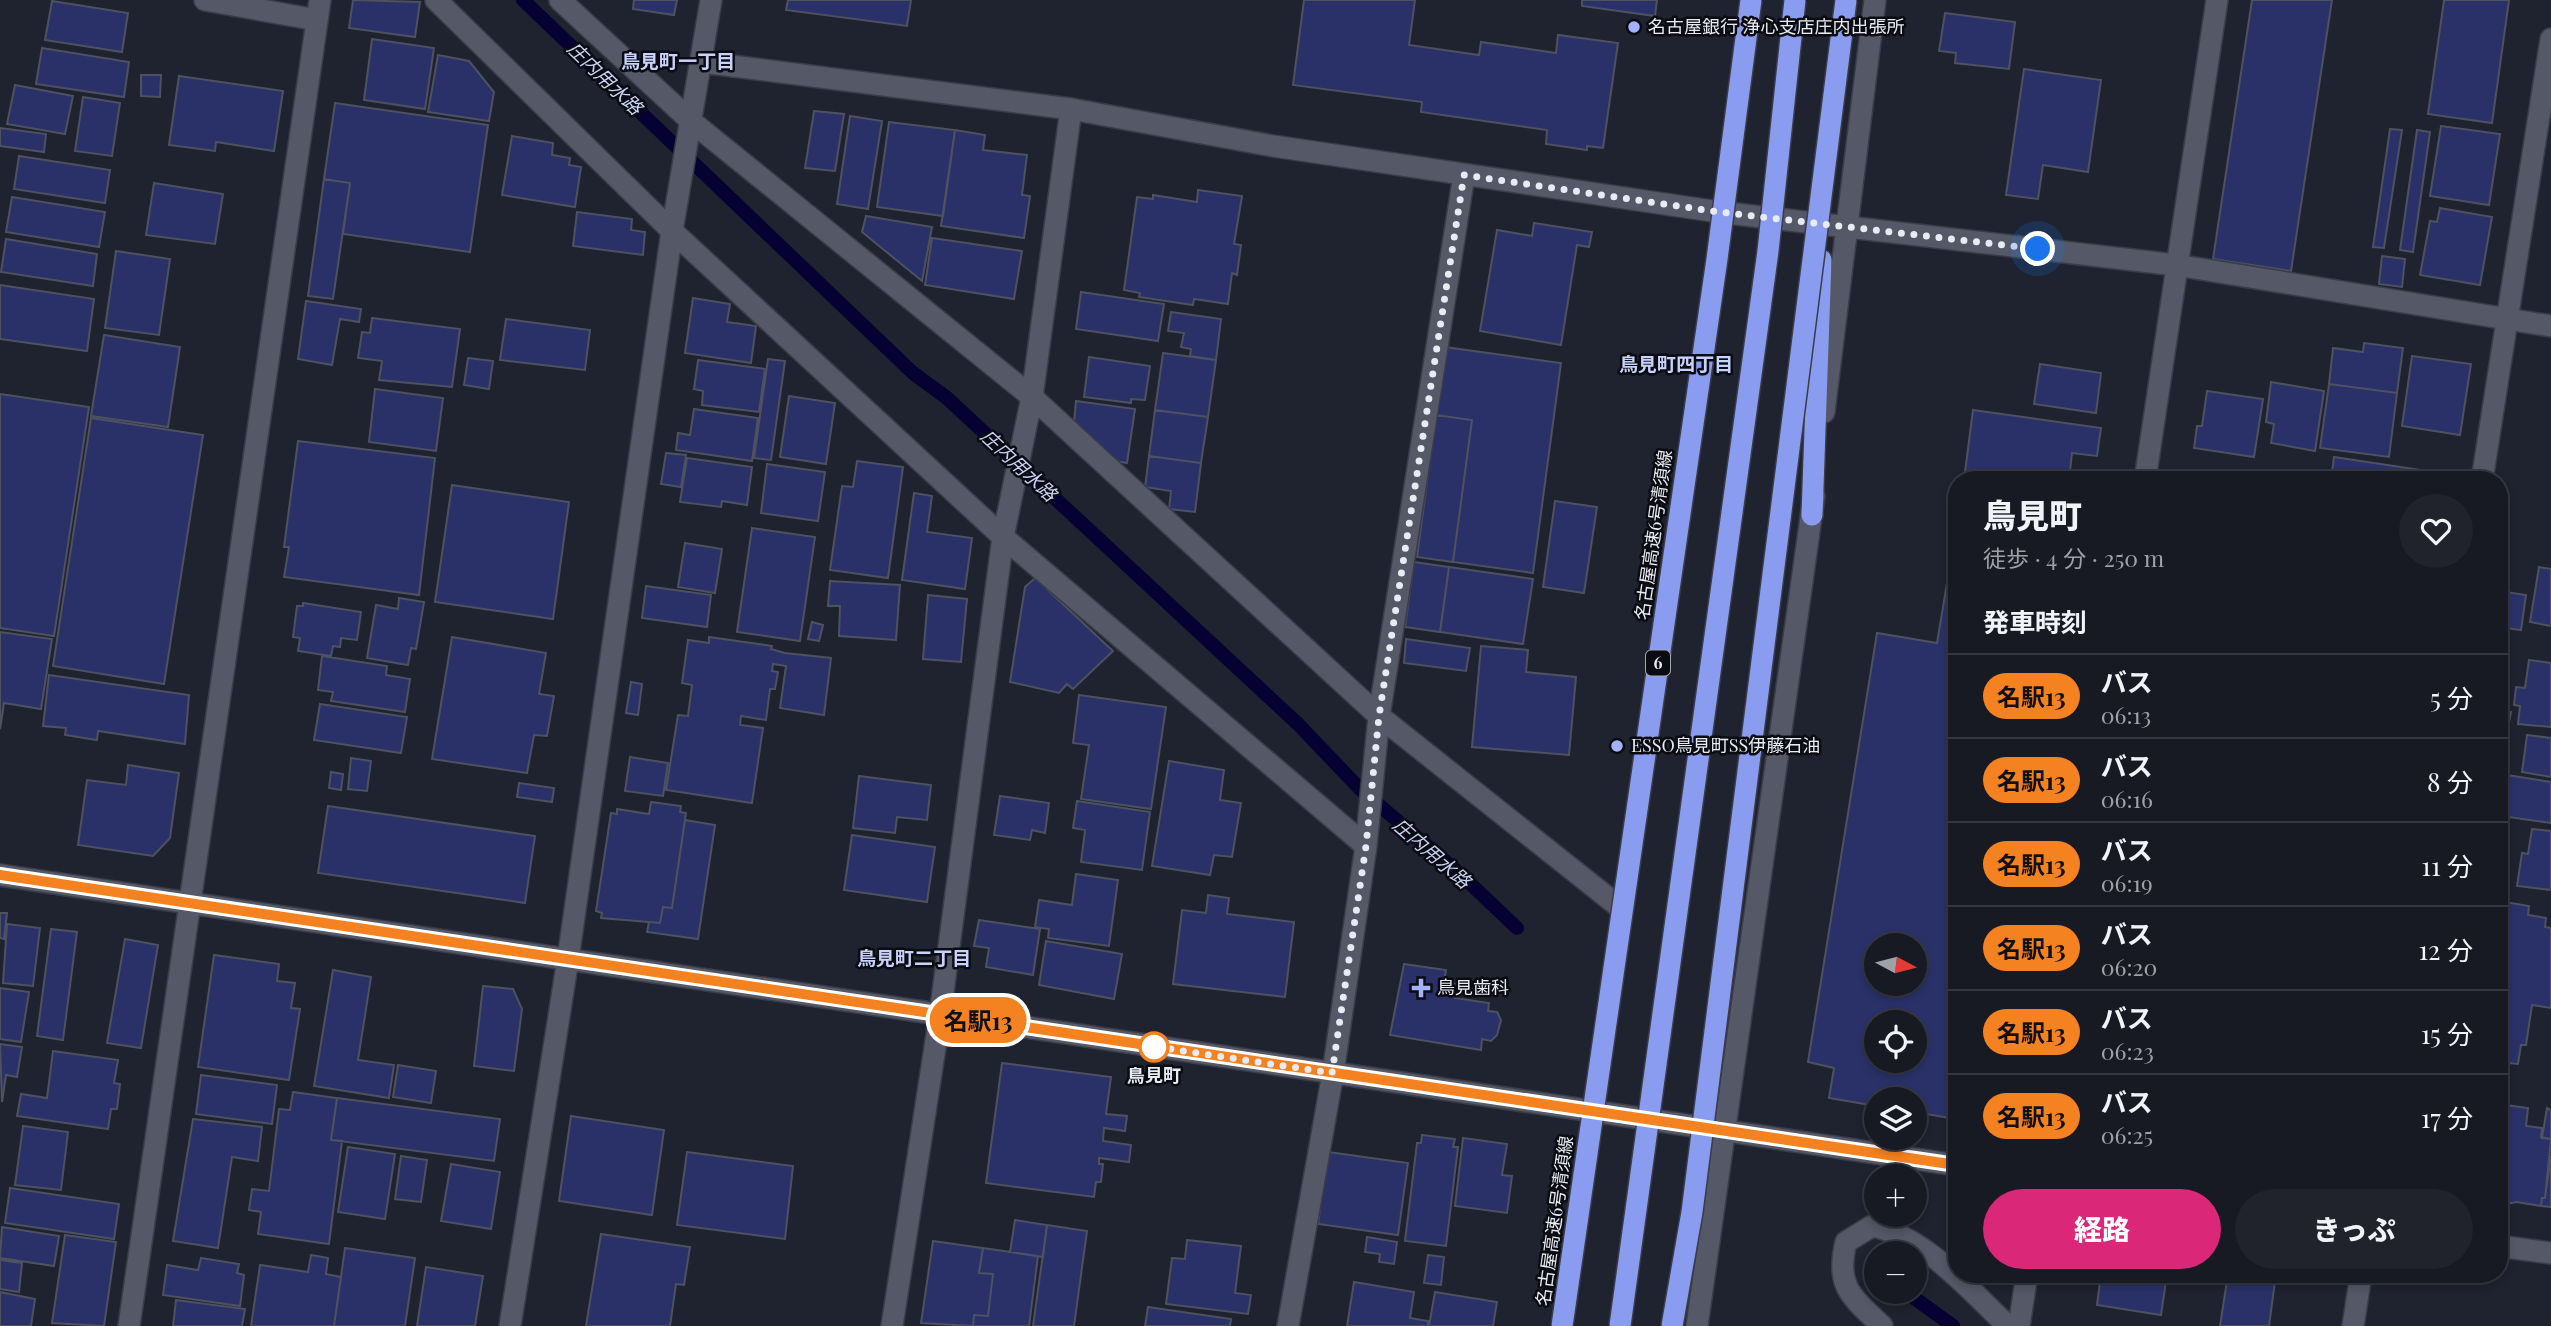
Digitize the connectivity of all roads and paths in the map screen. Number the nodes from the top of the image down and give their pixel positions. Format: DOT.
graph roads {
  1 [pos="205,0"];
  2 [pos="436,0"];
  3 [pos="560,0"];
  4 [pos="711,0"];
  5 [pos="1749,0"];
  6 [pos="1795,0"];
  7 [pos="1839,0"];
  8 [pos="1846,0"];
  9 [pos="1875,0"];
  10 [pos="2217,0"];
  11 [pos="319,10"];
  12 [pos="2551,39"];
  13 [pos="701,62"];
  14 [pos="1071,109"];
  15 [pos="692,122"];
  16 [pos="1464,175"];
  17 [pos="1719,212"];
  18 [pos="1822,224"];
  19 [pos="1845,228"];
  20 [pos="672,231"];
  21 [pos="2176,265"];
  22 [pos="2506,319"];
  23 [pos="2551,326"];
  24 [pos="1032,397"];
  25 [pos="2146,471"];
  26 [pos="2483,471"];
  27 [pos="1812,515"];
  28 [pos="1003,537"];
  29 [pos="1379,716"];
  30 [pos="1366,846"];
  31 [pos="0,875"];
  32 [pos="190,903"];
  33 [pos="1622,909"];
  34 [pos="568,959"];
  35 [pos="940,1015"];
  36 [pos="1332,1073"];
  37 [pos="1600,1113"];
  38 [pos="1724,1131"];
  39 [pos="1948,1164"];
  40 [pos="2508,1247"];
  41 [pos="2551,1253"];
  42 [pos="1948,1270"];
  43 [pos="1962,1283"];
  44 [pos="2025,1283"];
  45 [pos="2360,1283"];
  46 [pos="129,1326"];
  47 [pos="510,1326"];
  48 [pos="892,1326"];
  49 [pos="1288,1326"];
  50 [pos="1562,1326"];
  51 [pos="1571,1326"];
  52 [pos="1620,1326"];
  53 [pos="1672,1326"];
  54 [pos="1697,1326"];
  55 [pos="1882,1326"];
  56 [pos="2008,1326"];
  57 [pos="2018,1326"];
  58 [pos="2353,1326"];
  1 -- 11 [label="street"];
  2 -- 20 [label="street"];
  3 -- 15 [label="street"];
  4 -- 13 [label="street"];
  5 -- 17 [label="street"];
  5 -- 33 [label="highway, 名古屋高速6号清須線 / 6, bridge"];
  6 -- 52 [label="highway, bridge"];
  7 -- 18 [label="highway"];
  8 -- 53 [label="highway, bridge"];
  9 -- 19 [label="street"];
  10 -- 21 [label="street"];
  11 -- 32 [label="street"];
  12 -- 22 [label="street"];
  13 -- 14 [label="street"];
  13 -- 15 [label="street"];
  14 -- 16 [label="street"];
  14 -- 24 [label="street"];
  15 -- 20 [label="street"];
  15 -- 24 [label="street"];
  16 -- 17 [label="street"];
  16 -- 29 [label="street"];
  17 -- 18 [label="street"];
  17 -- 33 [label="street"];
  18 -- 19 [label="street"];
  18 -- 27 [label="highway"];
  19 -- 21 [label="street"];
  19 -- 27 [label="street"];
  20 -- 28 [label="street"];
  20 -- 34 [label="street"];
  21 -- 22 [label="street"];
  21 -- 25 [label="street"];
  22 -- 23 [label="street"];
  22 -- 26 [label="street"];
  24 -- 28 [label="street"];
  24 -- 29 [label="street"];
  27 -- 38 [label="street"];
  28 -- 30 [label="street"];
  28 -- 35 [label="street"];
  29 -- 30 [label="street"];
  29 -- 33 [label="street"];
  30 -- 36 [label="street"];
  31 -- 32 [label="street"];
  32 -- 34 [label="street"];
  32 -- 46 [label="street"];
  33 -- 37 [label="street"];
  33 -- 50 [label="highway, 名古屋高速6号清須線 / 6, bridge"];
  34 -- 35 [label="street"];
  34 -- 47 [label="street"];
  35 -- 36 [label="street"];
  35 -- 48 [label="street"];
  36 -- 37 [label="street"];
  36 -- 49 [label="street"];
  37 -- 38 [label="street"];
  37 -- 51 [label="street"];
  38 -- 39 [label="street"];
  38 -- 54 [label="street"];
  40 -- 41 [label="street"];
  42 -- 55 [label="street"];
  43 -- 56 [label="street"];
  44 -- 57 [label="street"];
  45 -- 58 [label="street"];
}
